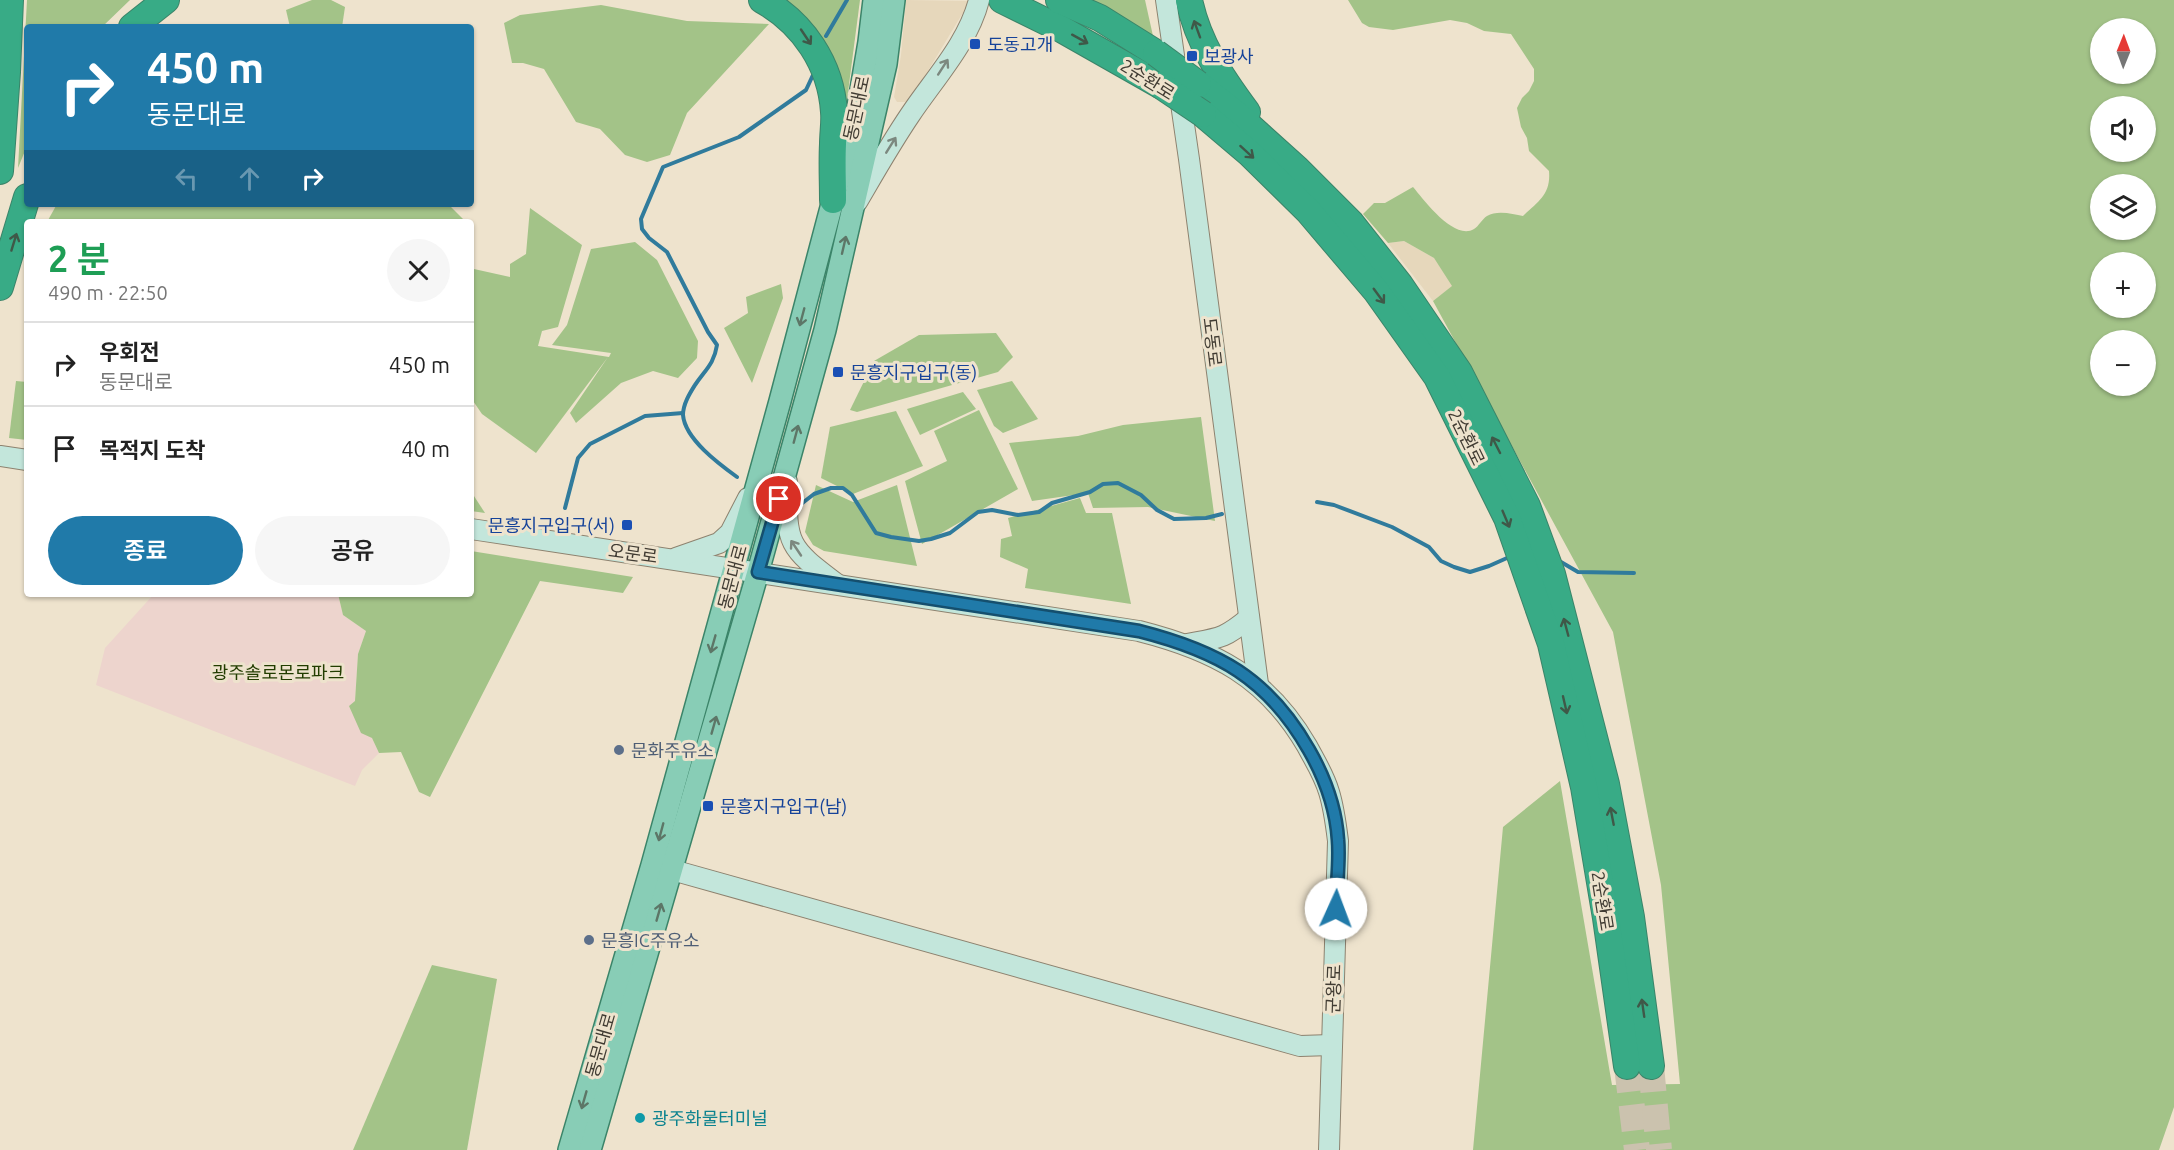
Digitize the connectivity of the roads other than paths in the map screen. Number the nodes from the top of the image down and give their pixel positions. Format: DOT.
graph roads {
  1 [pos="10,0"];
  2 [pos="166,0"];
  3 [pos="762,0"];
  4 [pos="874,0"];
  5 [pos="894,0"];
  6 [pos="979,0"];
  7 [pos="1059,0"];
  8 [pos="1166,0"];
  9 [pos="1190,0"];
  10 [pos="1006,1"];
  11 [pos="136,24"];
  12 [pos="1274,148"];
  13 [pos="0,171"];
  14 [pos="842,206"];
  15 [pos="24,207"];
  16 [pos="0,287"];
  17 [pos="0,456"];
  18 [pos="24,460"];
  19 [pos="787,469"];
  20 [pos="760,474"];
  21 [pos="474,529"];
  22 [pos="673,559"];
  23 [pos="735,568"];
  24 [pos="758,572"];
  25 [pos="840,586"];
  26 [pos="1249,618"];
  27 [pos="1186,644"];
  28 [pos="1258,684"];
  29 [pos="662,868"];
  30 [pos="618,986"];
  31 [pos="621,1042"];
  32 [pos="1331,1045"];
  33 [pos="569,1150"];
  34 [pos="590,1150"];
  35 [pos="1329,1150"];
  1 -- 13 [label="highway"];
  2 -- 11 [label="highway"];
  3 -- 14 [label="highway, one-way"];
  4 -- 14 [label="main road, 동문대로"];
  5 -- 14 [label="main road, 동문대로"];
  14 -- 6 [label="main road, 동문대로, one-way"];
  7 -- 12 [label="highway, 2순환로, bridge"];
  8 -- 26 [label="main road, 도동로"];
  12 -- 9 [label="highway, one-way"];
  10 -- 12 [label="highway, 2순환로, one-way, bridge"];
  19 -- 14 [label="main road, 동문대로, one-way"];
  14 -- 20 [label="main road, 동문대로, one-way"];
  16 -- 15 [label="highway, one-way"];
  17 -- 18 [label="main road"];
  19 -- 24 [label="main road, 동문대로"];
  25 -- 19 [label="main road, one-way"];
  20 -- 22 [label="main road"];
  20 -- 23 [label="main road, 동문대로"];
  21 -- 22 [label="main road, 오문로"];
  22 -- 23 [label="main road, 오문로"];
  23 -- 24 [label="main road, 오문로"];
  23 -- 29 [label="main road, 동문대로, one-way"];
  24 -- 25 [label="main road, 군왕로"];
  29 -- 24 [label="main road, 동문대로, one-way"];
  25 -- 27 [label="main road, 군왕로"];
  26 -- 27 [label="main road"];
  26 -- 28 [label="main road, 도동로"];
  27 -- 28 [label="main road, 군왕로"];
  28 -- 32 [label="main road, 군왕로"];
  29 -- 30 [label="main road, 동문대로"];
  31 -- 29 [label="main road, 동문대로, one-way"];
  29 -- 32 [label="main road"];
  30 -- 31 [label="main road"];
  30 -- 33 [label="main road, 동문대로, one-way"];
  31 -- 34 [label="main road, 동문대로"];
  32 -- 35 [label="main road, 군왕로"];
}
